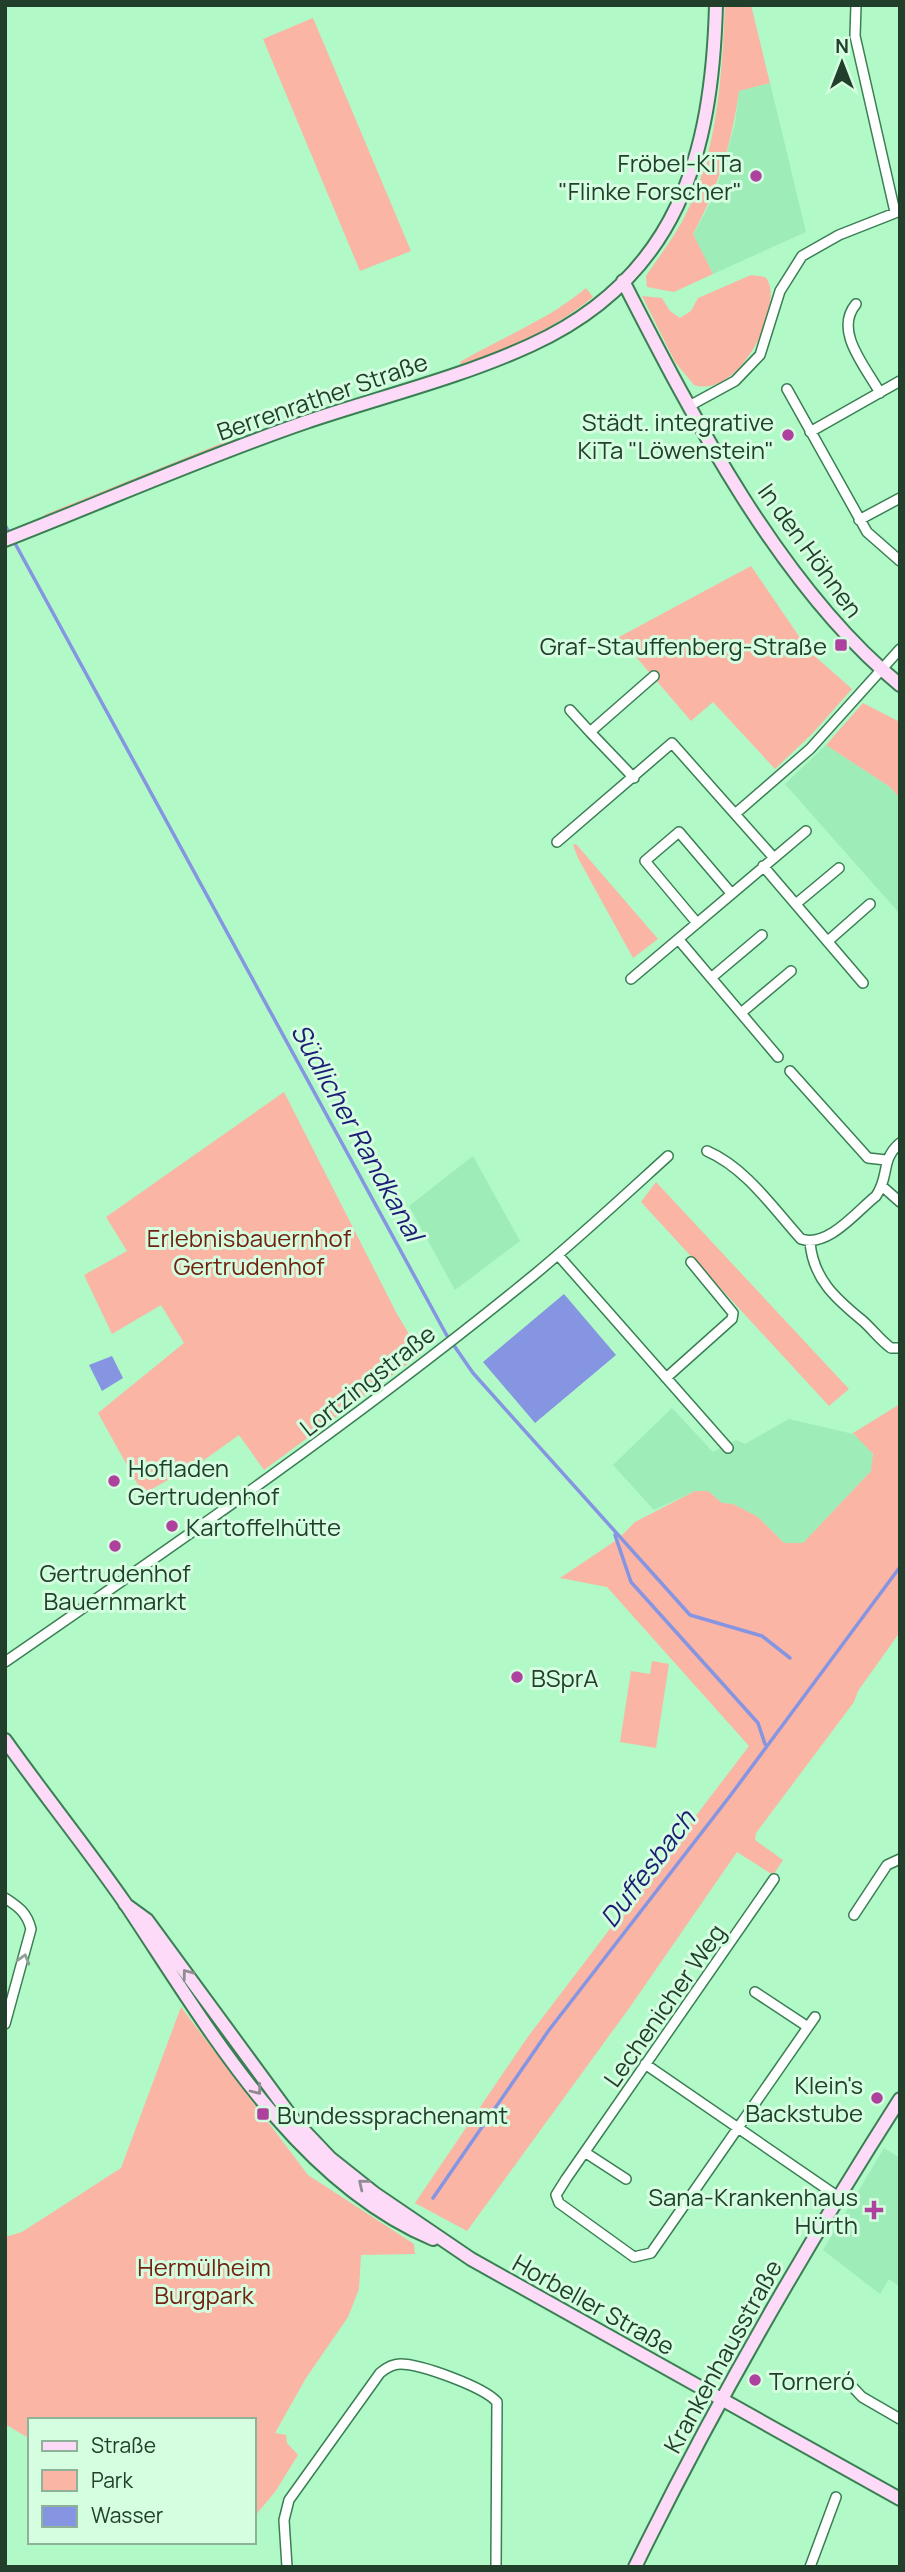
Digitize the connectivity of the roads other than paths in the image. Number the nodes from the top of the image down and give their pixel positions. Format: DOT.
graph roads {
  1 [pos="716,5"];
  2 [pos="856,5"];
  3 [pos="897,212"];
  4 [pos="623,281"];
  5 [pos="856,304"];
  6 [pos="900,381"];
  7 [pos="787,389"];
  8 [pos="880,393"];
  9 [pos="691,405"];
  10 [pos="810,432"];
  11 [pos="900,498"];
  12 [pos="859,520"];
  13 [pos="5,540"];
  14 [pos="900,561"];
  15 [pos="900,649"];
  16 [pos="881,669"];
  17 [pos="654,676"];
  18 [pos="900,685"];
  19 [pos="570,710"];
  20 [pos="590,732"];
  21 [pos="634,778"];
  22 [pos="735,814"];
  23 [pos="806,831"];
  24 [pos="557,842"];
  25 [pos="774,858"];
  26 [pos="763,866"];
  27 [pos="839,868"];
  28 [pos="731,893"];
  29 [pos="797,903"];
  30 [pos="870,904"];
  31 [pos="697,923"];
  32 [pos="762,935"];
  33 [pos="678,940"];
  34 [pos="828,941"];
  35 [pos="791,971"];
  36 [pos="711,978"];
  37 [pos="631,979"];
  38 [pos="863,983"];
  39 [pos="741,1013"];
  40 [pos="778,1057"];
  41 [pos="790,1071"];
  42 [pos="900,1143"];
  43 [pos="707,1150"];
  44 [pos="668,1156"];
  45 [pos="886,1160"];
  46 [pos="883,1187"];
  47 [pos="900,1202"];
  48 [pos="810,1242"];
  49 [pos="558,1255"];
  50 [pos="691,1262"];
  51 [pos="900,1348"];
  52 [pos="666,1378"];
  53 [pos="728,1448"];
  54 [pos="5,1662"];
  55 [pos="5,1740"];
  56 [pos="900,1859"];
  57 [pos="774,1879"];
  58 [pos="5,1898"];
  59 [pos="854,1915"];
  60 [pos="755,1992"];
  61 [pos="816,2017"];
  62 [pos="5,2024"];
  63 [pos="808,2028"];
  64 [pos="645,2064"];
  65 [pos="900,2099"];
  66 [pos="740,2129"];
  67 [pos="586,2153"];
  68 [pos="626,2179"];
  69 [pos="837,2196"];
  70 [pos="846,2380"];
  71 [pos="720,2397"];
  72 [pos="900,2419"];
  73 [pos="836,2497"];
  74 [pos="900,2499"];
  75 [pos="287,2567"];
  76 [pos="496,2567"];
  77 [pos="635,2567"];
  78 [pos="810,2567"];
  1 -- 4 [label="street, Berrenrather Straße"];
  2 -- 3 [label="street"];
  3 -- 9 [label="street"];
  4 -- 9 [label="street, In den Höhnen"];
  4 -- 13 [label="street, Berrenrather Straße"];
  5 -- 8 [label="street"];
  6 -- 8 [label="street"];
  7 -- 10 [label="street"];
  8 -- 10 [label="street"];
  9 -- 16 [label="street, In den Höhnen"];
  10 -- 12 [label="street"];
  11 -- 12 [label="street"];
  12 -- 14 [label="street"];
  15 -- 16 [label="street"];
  16 -- 18 [label="street, In den Höhnen"];
  16 -- 22 [label="street"];
  17 -- 20 [label="street"];
  19 -- 20 [label="street"];
  20 -- 21 [label="street"];
  21 -- 22 [label="street"];
  21 -- 24 [label="street"];
  22 -- 25 [label="street"];
  23 -- 25 [label="street"];
  25 -- 26 [label="street"];
  26 -- 28 [label="street"];
  26 -- 29 [label="street"];
  27 -- 29 [label="street"];
  28 -- 31 [label="street"];
  28 -- 31 [label="street"];
  29 -- 34 [label="street"];
  30 -- 34 [label="street"];
  31 -- 33 [label="street"];
  32 -- 36 [label="street"];
  33 -- 36 [label="street"];
  33 -- 37 [label="street"];
  34 -- 38 [label="street"];
  35 -- 39 [label="street"];
  36 -- 39 [label="street"];
  39 -- 40 [label="street"];
  41 -- 45 [label="street"];
  42 -- 45 [label="street"];
  43 -- 48 [label="street"];
  44 -- 49 [label="street, Lortzingstraße"];
  45 -- 46 [label="street"];
  46 -- 47 [label="street"];
  46 -- 48 [label="street"];
  48 -- 51 [label="street"];
  49 -- 52 [label="street"];
  49 -- 54 [label="street, Lortzingstraße"];
  50 -- 52 [label="street"];
  52 -- 53 [label="street"];
  55 -- 71 [label="street, Horbeller Straße"];
  56 -- 59 [label="street"];
  57 -- 64 [label="street, Lechenicher Weg"];
  62 -- 58 [label="street, one-way"];
  60 -- 63 [label="street"];
  61 -- 63 [label="street"];
  63 -- 66 [label="street"];
  64 -- 66 [label="street"];
  64 -- 67 [label="street, Lechenicher Weg"];
  65 -- 69 [label="street, Krankenhausstraße"];
  66 -- 67 [label="street, Lechenicher Weg"];
  66 -- 69 [label="street"];
  67 -- 68 [label="street"];
  69 -- 71 [label="street, Krankenhausstraße"];
  70 -- 72 [label="street"];
  71 -- 74 [label="street, Horbeller Straße"];
  71 -- 77 [label="street, Krankenhausstraße"];
  73 -- 78 [label="street"];
  75 -- 76 [label="street"];
}
